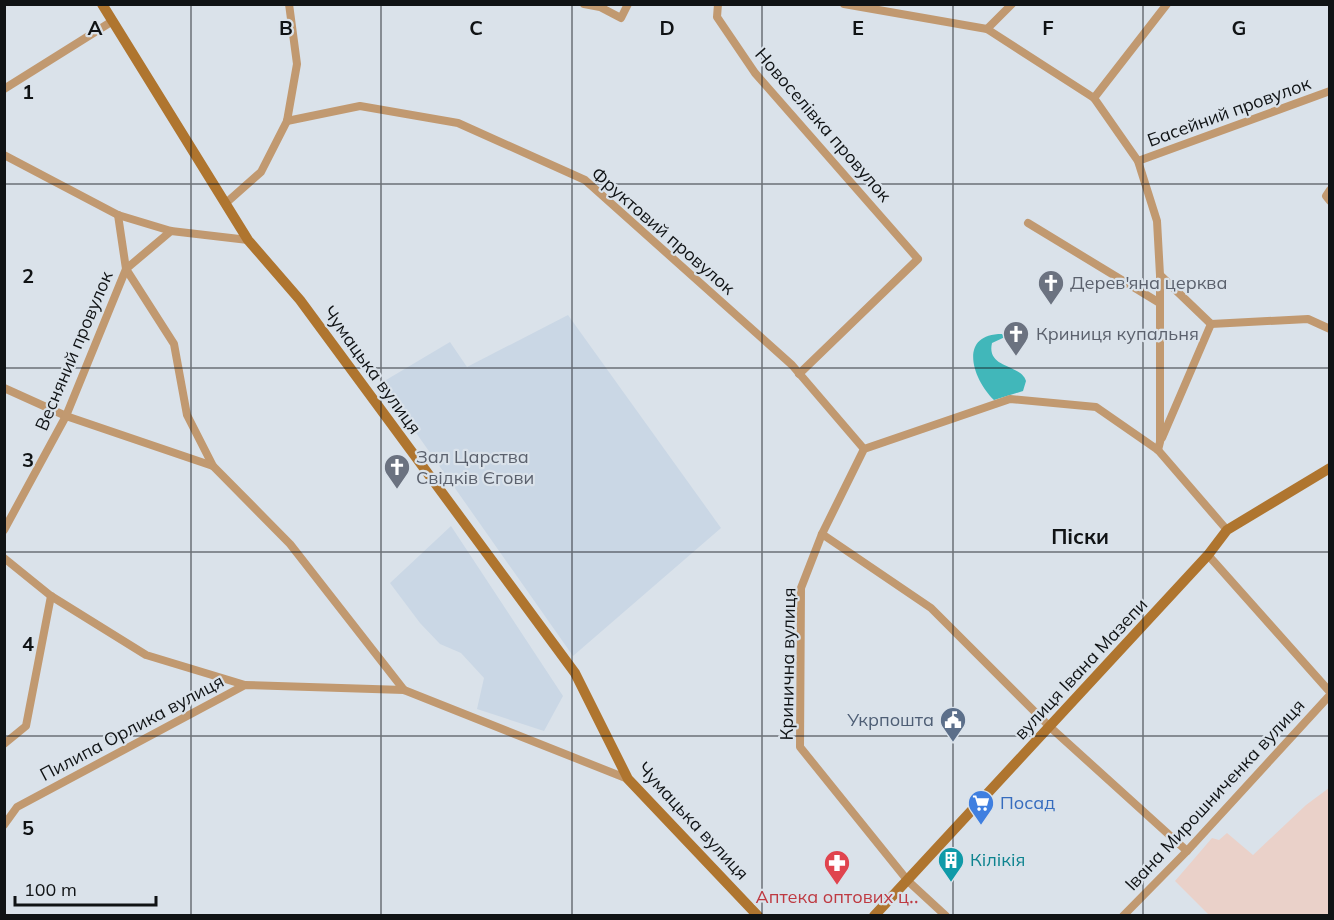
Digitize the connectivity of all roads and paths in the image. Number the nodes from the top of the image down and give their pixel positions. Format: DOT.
graph roads {
  1 [pos="102,4"];
  2 [pos="289,4"];
  3 [pos="584,4"];
  4 [pos="628,4"];
  5 [pos="718,4"];
  6 [pos="844,4"];
  7 [pos="1012,4"];
  8 [pos="1167,4"];
  9 [pos="111,22"];
  10 [pos="987,29"];
  11 [pos="4,89"];
  12 [pos="1329,91"];
  13 [pos="1094,98"];
  14 [pos="287,121"];
  15 [pos="4,155"];
  16 [pos="1138,161"];
  17 [pos="1329,190"];
  18 [pos="1329,201"];
  19 [pos="226,203"];
  20 [pos="118,215"];
  21 [pos="1028,223"];
  22 [pos="171,231"];
  23 [pos="248,240"];
  24 [pos="126,269"];
  25 [pos="1160,274"];
  26 [pos="1158,303"];
  27 [pos="1211,324"];
  28 [pos="1329,329"];
  29 [pos="799,374"];
  30 [pos="4,388"];
  31 [pos="66,416"];
  32 [pos="1159,446"];
  33 [pos="864,449"];
  34 [pos="213,466"];
  35 [pos="1329,468"];
  36 [pos="4,530"];
  37 [pos="1227,530"];
  38 [pos="822,534"];
  39 [pos="1208,555"];
  40 [pos="4,558"];
  41 [pos="51,596"];
  42 [pos="245,685"];
  43 [pos="404,690"];
  44 [pos="1329,694"];
  45 [pos="1050,727"];
  46 [pos="4,744"];
  47 [pos="628,779"];
  48 [pos="4,825"];
  49 [pos="1187,851"];
  50 [pos="908,881"];
  51 [pos="758,915"];
  52 [pos="874,915"];
  53 [pos="945,915"];
  54 [pos="1123,915"];
  1 -- 9 [label="street, Чумацька вулиця"];
  2 -- 14 [label="street"];
  3 -- 4 [label="street"];
  5 -- 29 [label="street, Новоселівка провулок"];
  6 -- 10 [label="street"];
  7 -- 10 [label="street"];
  8 -- 13 [label="street"];
  9 -- 11 [label="street"];
  9 -- 19 [label="street, Чумацька вулиця"];
  10 -- 13 [label="street"];
  12 -- 16 [label="street, Басейний провулок"];
  13 -- 16 [label="street"];
  14 -- 19 [label="street"];
  14 -- 29 [label="street, Фруктовий провулок"];
  15 -- 20 [label="street"];
  16 -- 25 [label="street"];
  17 -- 18 [label="street"];
  19 -- 23 [label="street, Чумацька вулиця"];
  20 -- 22 [label="street"];
  20 -- 24 [label="street"];
  21 -- 26 [label="street"];
  22 -- 23 [label="street"];
  22 -- 24 [label="street, Весняний провулок"];
  23 -- 47 [label="street, Чумацька вулиця"];
  24 -- 31 [label="street, Весняний провулок"];
  24 -- 34 [label="street"];
  25 -- 26 [label="street"];
  25 -- 27 [label="street"];
  26 -- 32 [label="street"];
  27 -- 28 [label="street"];
  27 -- 32 [label="street"];
  29 -- 33 [label="street, Фруктовий провулок"];
  30 -- 31 [label="street"];
  31 -- 34 [label="street"];
  31 -- 36 [label="street, Весняний провулок"];
  32 -- 33 [label="street"];
  32 -- 37 [label="street"];
  33 -- 38 [label="street, Кринична вулиця"];
  34 -- 43 [label="street"];
  35 -- 37 [label="street, вулиця Івана Мазепи"];
  37 -- 39 [label="street, вулиця Івана Мазепи"];
  38 -- 45 [label="street"];
  38 -- 50 [label="street, Кринична вулиця"];
  39 -- 44 [label="street"];
  39 -- 45 [label="street, вулиця Івана Мазепи"];
  40 -- 41 [label="street"];
  41 -- 42 [label="street"];
  41 -- 46 [label="street"];
  42 -- 43 [label="street, Пилипа Орлика вулиця"];
  42 -- 48 [label="street, Пилипа Орлика вулиця"];
  43 -- 47 [label="street, Пилипа Орлика вулиця"];
  44 -- 49 [label="street, Івана Мирошниченка вулиця"];
  45 -- 49 [label="street"];
  45 -- 50 [label="street, вулиця Івана Мазепи"];
  47 -- 51 [label="street, Чумацька вулиця"];
  49 -- 54 [label="street, Івана Мирошниченка вулиця"];
  50 -- 52 [label="street, вулиця Івана Мазепи"];
  50 -- 53 [label="street, Кринична вулиця"];
}
